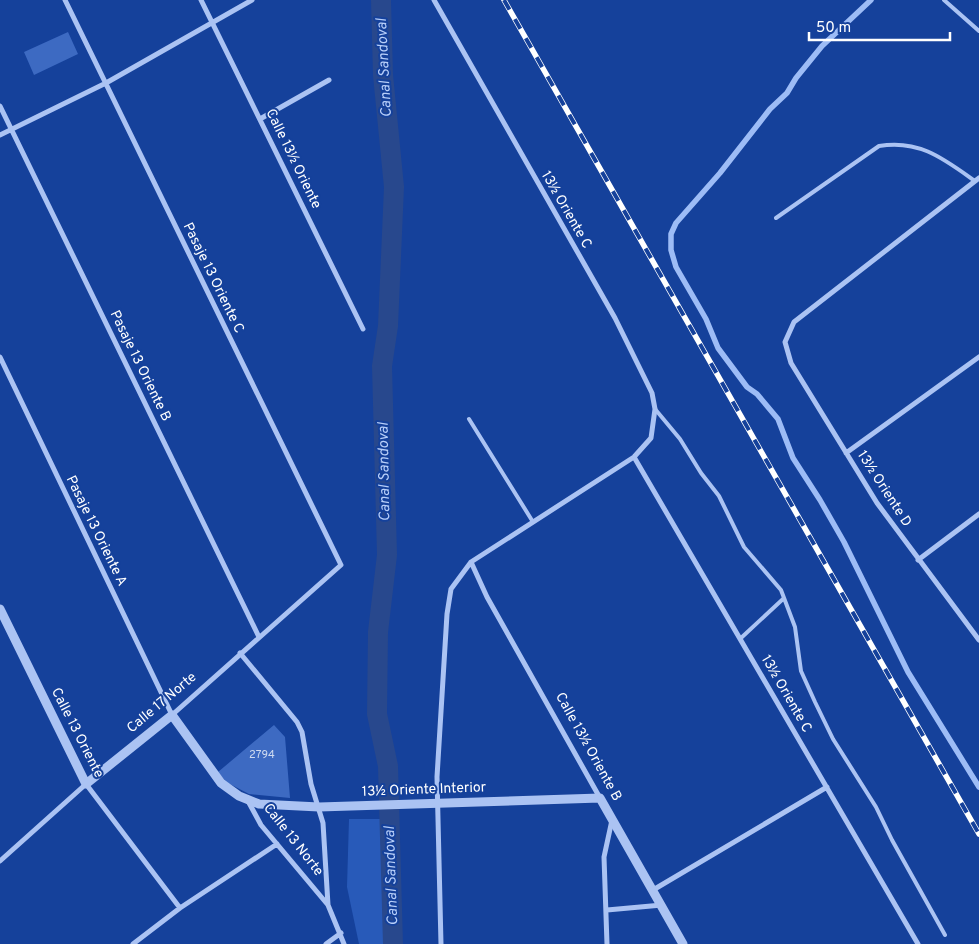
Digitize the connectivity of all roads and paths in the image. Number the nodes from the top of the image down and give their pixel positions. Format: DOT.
graph roads {
  1 [pos="65,0"];
  2 [pos="201,0"];
  3 [pos="252,0"];
  4 [pos="434,0"];
  5 [pos="944,0"];
  6 [pos="213,22"];
  7 [pos="979,30"];
  8 [pos="329,80"];
  9 [pos="106,83"];
  10 [pos="0,106"];
  11 [pos="260,119"];
  12 [pos="12,130"];
  13 [pos="0,135"];
  14 [pos="977,179"];
  15 [pos="776,218"];
  16 [pos="363,329"];
  17 [pos="0,357"];
  18 [pos="979,357"];
  19 [pos="655,409"];
  20 [pos="469,419"];
  21 [pos="846,453"];
  22 [pos="634,457"];
  23 [pos="979,514"];
  24 [pos="533,522"];
  25 [pos="918,560"];
  26 [pos="471,562"];
  27 [pos="341,565"];
  28 [pos="784,599"];
  29 [pos="0,609"];
  30 [pos="259,637"];
  31 [pos="740,638"];
  32 [pos="979,640"];
  33 [pos="240,653"];
  34 [pos="172,715"];
  35 [pos="86,784"];
  36 [pos="827,787"];
  37 [pos="600,798"];
  38 [pos="248,801"];
  39 [pos="438,802"];
  40 [pos="319,807"];
  41 [pos="612,819"];
  42 [pos="277,844"];
  43 [pos="0,861"];
  44 [pos="654,890"];
  45 [pos="662,905"];
  46 [pos="328,906"];
  47 [pos="180,908"];
  48 [pos="607,910"];
  49 [pos="341,933"];
  50 [pos="945,935"];
  51 [pos="133,944"];
  52 [pos="326,944"];
  53 [pos="344,944"];
  54 [pos="441,944"];
  55 [pos="607,944"];
  56 [pos="683,944"];
  57 [pos="918,944"];
  1 -- 9 [label="street, Pasaje 13 Oriente C"];
  2 -- 6 [label="street, Calle 13½ Oriente"];
  3 -- 6 [label="street"];
  4 -- 19 [label="street, 13½ Oriente C"];
  5 -- 7 [label="lane"];
  6 -- 9 [label="street"];
  6 -- 11 [label="street, Calle 13½ Oriente"];
  8 -- 11 [label="street"];
  9 -- 12 [label="street"];
  9 -- 27 [label="street, Pasaje 13 Oriente C"];
  10 -- 12 [label="street, Pasaje 13 Oriente B"];
  11 -- 16 [label="street, Calle 13½ Oriente"];
  12 -- 13 [label="street"];
  12 -- 30 [label="street, Pasaje 13 Oriente B"];
  14 -- 15 [label="lane"];
  14 -- 21 [label="street, 13½ Oriente D"];
  17 -- 34 [label="street, Pasaje 13 Oriente A"];
  18 -- 21 [label="street"];
  19 -- 22 [label="street, 13½ Oriente C"];
  19 -- 28 [label="lane"];
  20 -- 24 [label="lane"];
  21 -- 25 [label="street, 13½ Oriente D"];
  22 -- 24 [label="street"];
  22 -- 31 [label="street, 13½ Oriente C"];
  23 -- 25 [label="street"];
  24 -- 26 [label="street"];
  25 -- 32 [label="street, 13½ Oriente D"];
  26 -- 37 [label="street, Calle 13½ Oriente B"];
  26 -- 39 [label="street"];
  27 -- 30 [label="street, Calle 17 Norte"];
  28 -- 31 [label="lane"];
  28 -- 50 [label="lane"];
  29 -- 35 [label="street, Calle 13 Oriente"];
  30 -- 33 [label="street, Calle 17 Norte"];
  31 -- 36 [label="street, 13½ Oriente C"];
  33 -- 34 [label="street, Calle 17 Norte"];
  33 -- 40 [label="street"];
  34 -- 35 [label="street, Calle 17 Norte"];
  34 -- 38 [label="street, Calle 13 Norte"];
  35 -- 43 [label="street, Calle 17 Norte"];
  35 -- 47 [label="street, Calle 13 Oriente"];
  36 -- 44 [label="street"];
  36 -- 57 [label="street, 13½ Oriente C"];
  37 -- 39 [label="street, 13½ Oriente Interior"];
  37 -- 41 [label="street, Calle 13½ Oriente B"];
  38 -- 40 [label="street, 13½ Oriente Interior"];
  38 -- 42 [label="street, Calle 13 Norte"];
  39 -- 40 [label="street, 13½ Oriente Interior"];
  39 -- 54 [label="street"];
  40 -- 46 [label="street"];
  41 -- 44 [label="street, Calle 13½ Oriente B"];
  41 -- 48 [label="street"];
  42 -- 46 [label="street, Calle 13 Norte"];
  42 -- 47 [label="street"];
  44 -- 45 [label="street, Calle 13½ Oriente B"];
  45 -- 48 [label="street"];
  45 -- 56 [label="street, Calle 13½ Oriente B"];
  46 -- 49 [label="street, Calle 13 Norte"];
  47 -- 51 [label="street"];
  48 -- 55 [label="street"];
  49 -- 52 [label="street"];
  49 -- 53 [label="street, Calle 13 Norte"];
}
